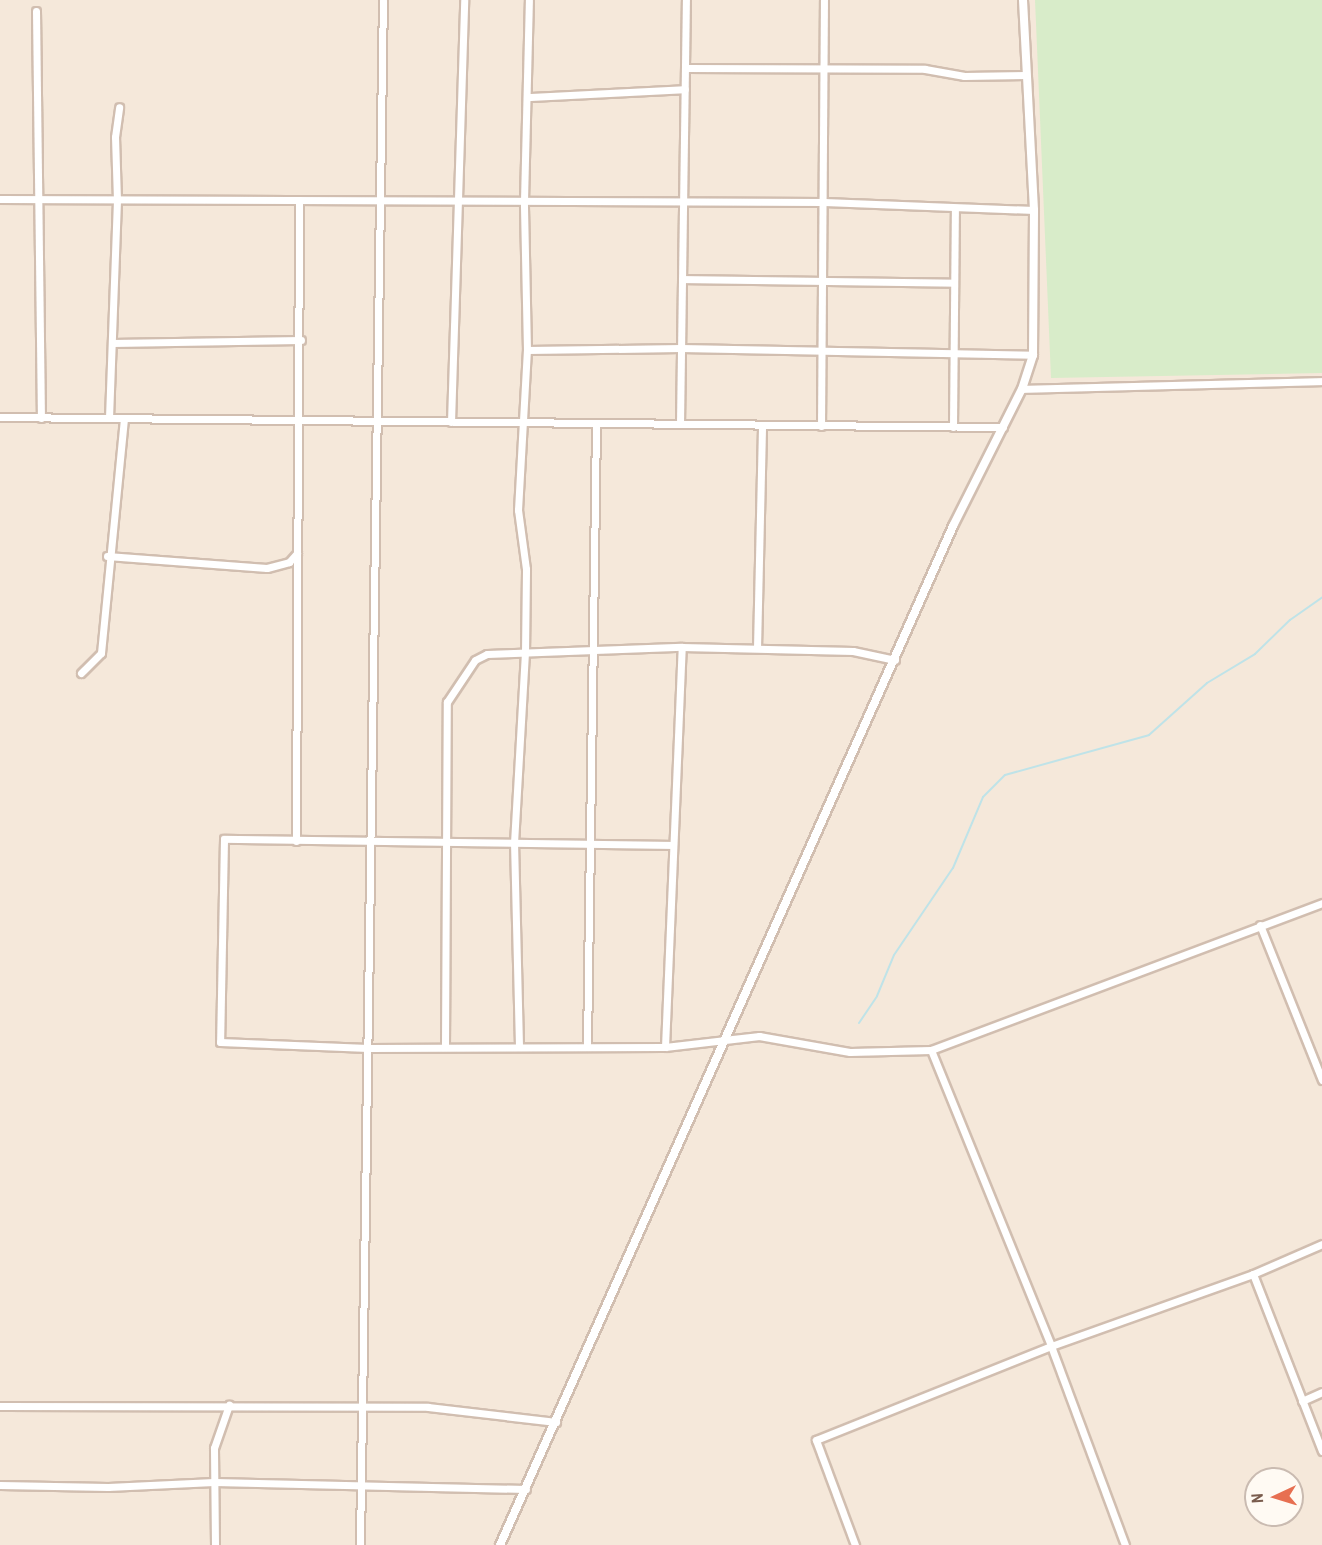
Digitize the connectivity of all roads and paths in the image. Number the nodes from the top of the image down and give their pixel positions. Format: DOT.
graph roads {
  1 [pos="383,0"];
  2 [pos="464,0"];
  3 [pos="529,0"];
  4 [pos="686,0"];
  5 [pos="824,0"];
  6 [pos="1023,0"];
  7 [pos="36,11"];
  8 [pos="685,68"];
  9 [pos="823,69"];
  10 [pos="1026,75"];
  11 [pos="685,89"];
  12 [pos="529,97"];
  13 [pos="119,107"];
  14 [pos="0,199"];
  15 [pos="38,199"];
  16 [pos="117,200"];
  17 [pos="298,200"];
  18 [pos="379,201"];
  19 [pos="455,201"];
  20 [pos="524,201"];
  21 [pos="683,202"];
  22 [pos="824,202"];
  23 [pos="955,208"];
  24 [pos="1034,210"];
  25 [pos="682,279"];
  26 [pos="822,279"];
  27 [pos="954,283"];
  28 [pos="301,340"];
  29 [pos="112,343"];
  30 [pos="681,348"];
  31 [pos="527,350"];
  32 [pos="822,351"];
  33 [pos="954,352"];
  34 [pos="1032,355"];
  35 [pos="1322,381"];
  36 [pos="1022,389"];
  37 [pos="0,417"];
  38 [pos="40,417"];
  39 [pos="109,418"];
  40 [pos="124,418"];
  41 [pos="300,420"];
  42 [pos="377,421"];
  43 [pos="451,422"];
  44 [pos="523,422"];
  45 [pos="596,423"];
  46 [pos="680,424"];
  47 [pos="762,425"];
  48 [pos="822,426"];
  49 [pos="952,427"];
  50 [pos="1004,427"];
  51 [pos="297,553"];
  52 [pos="107,556"];
  53 [pos="682,647"];
  54 [pos="757,648"];
  55 [pos="593,649"];
  56 [pos="525,652"];
  57 [pos="895,660"];
  58 [pos="81,673"];
  59 [pos="296,841"];
  60 [pos="371,841"];
  61 [pos="446,842"];
  62 [pos="591,842"];
  63 [pos="514,843"];
  64 [pos="672,845"];
  65 [pos="1322,903"];
  66 [pos="1260,926"];
  67 [pos="725,1042"];
  68 [pos="445,1046"];
  69 [pos="519,1046"];
  70 [pos="587,1046"];
  71 [pos="665,1047"];
  72 [pos="368,1048"];
  73 [pos="931,1050"];
  74 [pos="1322,1080"];
  75 [pos="1322,1244"];
  76 [pos="1253,1274"];
  77 [pos="1051,1346"];
  78 [pos="1322,1392"];
  79 [pos="1302,1401"];
  80 [pos="229,1405"];
  81 [pos="0,1406"];
  82 [pos="360,1407"];
  83 [pos="556,1422"];
  84 [pos="1322,1451"];
  85 [pos="214,1482"];
  86 [pos="0,1485"];
  87 [pos="360,1485"];
  88 [pos="526,1489"];
  89 [pos="215,1545"];
  90 [pos="360,1545"];
  91 [pos="500,1545"];
  92 [pos="855,1545"];
  93 [pos="1125,1545"];
  1 -- 18 [label="street"];
  2 -- 19 [label="street"];
  3 -- 12 [label="street"];
  4 -- 8 [label="street"];
  5 -- 9 [label="street"];
  6 -- 10 [label="street"];
  7 -- 15 [label="street"];
  8 -- 9 [label="street"];
  8 -- 11 [label="street"];
  9 -- 10 [label="street"];
  9 -- 22 [label="street"];
  10 -- 24 [label="street"];
  11 -- 12 [label="street"];
  11 -- 21 [label="street"];
  12 -- 20 [label="street"];
  13 -- 16 [label="street"];
  14 -- 15 [label="street"];
  15 -- 16 [label="street"];
  15 -- 38 [label="street"];
  16 -- 17 [label="street"];
  16 -- 29 [label="street"];
  17 -- 18 [label="street"];
  17 -- 28 [label="street"];
  18 -- 19 [label="street"];
  18 -- 42 [label="street"];
  19 -- 20 [label="street"];
  19 -- 43 [label="street"];
  20 -- 21 [label="street"];
  20 -- 31 [label="street"];
  21 -- 22 [label="street"];
  21 -- 25 [label="street"];
  22 -- 23 [label="street"];
  22 -- 26 [label="street"];
  23 -- 24 [label="street"];
  23 -- 27 [label="street"];
  24 -- 34 [label="street"];
  25 -- 26 [label="street"];
  25 -- 30 [label="street"];
  26 -- 27 [label="street"];
  26 -- 32 [label="street"];
  27 -- 33 [label="street"];
  28 -- 29 [label="street"];
  28 -- 41 [label="street"];
  29 -- 39 [label="street"];
  30 -- 31 [label="street"];
  30 -- 32 [label="street"];
  30 -- 46 [label="street"];
  31 -- 44 [label="street"];
  32 -- 33 [label="street"];
  32 -- 48 [label="street"];
  33 -- 34 [label="street"];
  33 -- 49 [label="street"];
  34 -- 36 [label="street"];
  35 -- 36 [label="street"];
  36 -- 50 [label="street"];
  37 -- 38 [label="street"];
  38 -- 39 [label="street"];
  39 -- 40 [label="street"];
  40 -- 41 [label="street"];
  40 -- 52 [label="street"];
  41 -- 42 [label="street"];
  41 -- 51 [label="street"];
  42 -- 43 [label="street"];
  42 -- 60 [label="street"];
  43 -- 44 [label="street"];
  44 -- 45 [label="street"];
  44 -- 56 [label="street"];
  45 -- 46 [label="street"];
  45 -- 55 [label="street"];
  46 -- 47 [label="street"];
  47 -- 48 [label="street"];
  47 -- 54 [label="street"];
  48 -- 49 [label="street"];
  49 -- 50 [label="street"];
  50 -- 57 [label="street"];
  51 -- 52 [label="street"];
  51 -- 59 [label="street"];
  52 -- 58 [label="street"];
  53 -- 54 [label="street"];
  53 -- 55 [label="street"];
  53 -- 64 [label="street"];
  54 -- 57 [label="street"];
  55 -- 56 [label="street"];
  55 -- 62 [label="street"];
  56 -- 61 [label="street"];
  56 -- 63 [label="street"];
  57 -- 67 [label="street"];
  59 -- 60 [label="street"];
  59 -- 72 [label="street"];
  60 -- 61 [label="street"];
  60 -- 72 [label="street"];
  61 -- 63 [label="street"];
  61 -- 68 [label="street"];
  62 -- 63 [label="street"];
  62 -- 64 [label="street"];
  62 -- 70 [label="street"];
  63 -- 69 [label="street"];
  64 -- 71 [label="street"];
  65 -- 66 [label="street"];
  66 -- 73 [label="street"];
  66 -- 74 [label="street"];
  67 -- 71 [label="street"];
  67 -- 73 [label="street"];
  67 -- 83 [label="street"];
  68 -- 69 [label="street"];
  68 -- 72 [label="street"];
  69 -- 70 [label="street"];
  70 -- 71 [label="street"];
  72 -- 82 [label="street"];
  73 -- 77 [label="street"];
  75 -- 76 [label="street"];
  76 -- 77 [label="street"];
  76 -- 79 [label="street"];
  77 -- 92 [label="street"];
  77 -- 93 [label="street"];
  78 -- 79 [label="street"];
  79 -- 84 [label="street"];
  80 -- 81 [label="street"];
  80 -- 82 [label="street"];
  80 -- 85 [label="street"];
  82 -- 83 [label="street"];
  82 -- 87 [label="street"];
  83 -- 88 [label="street"];
  85 -- 86 [label="street"];
  85 -- 87 [label="street"];
  85 -- 89 [label="street"];
  87 -- 88 [label="street"];
  87 -- 90 [label="street"];
  88 -- 91 [label="street"];
}
